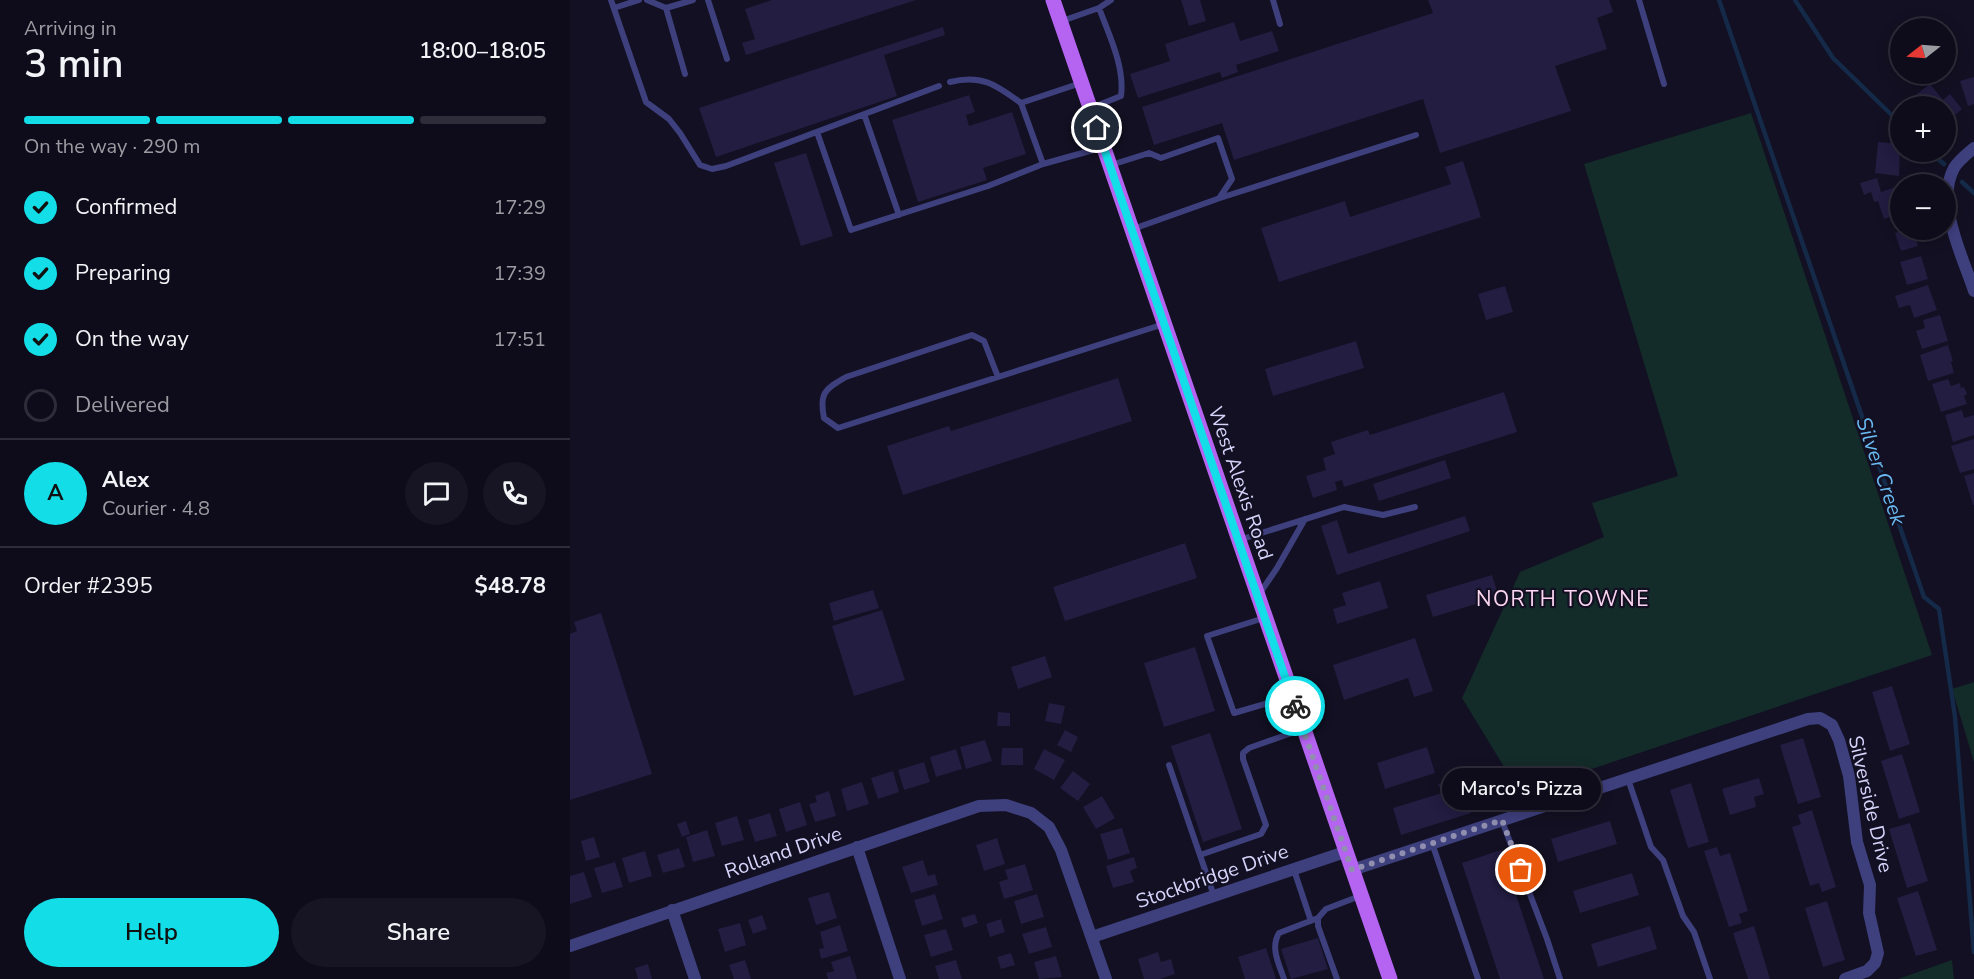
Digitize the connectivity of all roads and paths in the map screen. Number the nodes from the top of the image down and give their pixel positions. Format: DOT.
graph roads {
  1 [pos="611,0"];
  2 [pos="639,0"];
  3 [pos="647,0"];
  4 [pos="693,0"];
  5 [pos="708,0"];
  6 [pos="1053,0"];
  7 [pos="1111,0"];
  8 [pos="1272,0"];
  9 [pos="1639,0"];
  10 [pos="614,8"];
  11 [pos="666,8"];
  12 [pos="1099,8"];
  13 [pos="1060,21"];
  14 [pos="1280,24"];
  15 [pos="727,59"];
  16 [pos="685,74"];
  17 [pos="950,82"];
  18 [pos="1081,83"];
  19 [pos="1664,84"];
  20 [pos="939,86"];
  21 [pos="1021,103"];
  22 [pos="1090,108"];
  23 [pos="864,114"];
  24 [pos="817,132"];
  25 [pos="1416,135"];
  26 [pos="1104,147"];
  27 [pos="1974,148"];
  28 [pos="1043,164"];
  29 [pos="1110,165"];
  30 [pos="1220,198"];
  31 [pos="899,215"];
  32 [pos="1132,229"];
  33 [pos="1974,291"];
  34 [pos="1165,324"];
  35 [pos="998,377"];
  36 [pos="1415,507"];
  37 [pos="1305,519"];
  38 [pos="1239,541"];
  39 [pos="1257,596"];
  40 [pos="1265,617"];
  41 [pos="1292,696"];
  42 [pos="1304,729"];
  43 [pos="1169,765"];
  44 [pos="1628,779"];
  45 [pos="1502,820"];
  46 [pos="1432,843"];
  47 [pos="857,848"];
  48 [pos="1346,852"];
  49 [pos="1200,855"];
  50 [pos="1294,869"];
  51 [pos="1352,870"];
  52 [pos="1214,896"];
  53 [pos="1361,896"];
  54 [pos="672,910"];
  55 [pos="1315,919"];
  56 [pos="1092,937"];
  57 [pos="570,945"];
  58 [pos="695,979"];
  59 [pos="900,979"];
  60 [pos="1106,979"];
  61 [pos="1284,979"];
  62 [pos="1337,979"];
  63 [pos="1390,979"];
  64 [pos="1478,979"];
  65 [pos="1560,979"];
  66 [pos="1710,979"];
  67 [pos="1845,979"];
  1 -- 10 [label="lane"];
  2 -- 10 [label="lane"];
  3 -- 11 [label="lane"];
  4 -- 11 [label="lane"];
  5 -- 15 [label="lane"];
  6 -- 13 [label="main road, West Alexis Road"];
  7 -- 12 [label="lane"];
  8 -- 14 [label="lane"];
  9 -- 19 [label="lane"];
  10 -- 24 [label="lane"];
  11 -- 16 [label="lane"];
  12 -- 13 [label="lane"];
  12 -- 22 [label="lane"];
  13 -- 18 [label="main road, West Alexis Road"];
  17 -- 21 [label="lane"];
  18 -- 21 [label="lane"];
  18 -- 22 [label="main road, West Alexis Road"];
  20 -- 23 [label="lane"];
  21 -- 28 [label="lane"];
  22 -- 26 [label="main road, West Alexis Road"];
  23 -- 24 [label="lane"];
  23 -- 31 [label="lane"];
  24 -- 31 [label="lane"];
  25 -- 30 [label="lane"];
  26 -- 28 [label="lane"];
  26 -- 29 [label="main road, West Alexis Road"];
  27 -- 33 [label="street"];
  28 -- 31 [label="lane"];
  29 -- 30 [label="lane"];
  29 -- 32 [label="main road, West Alexis Road"];
  30 -- 32 [label="lane"];
  32 -- 34 [label="main road, West Alexis Road"];
  34 -- 35 [label="lane"];
  34 -- 38 [label="main road, West Alexis Road"];
  35 -- 35 [label="lane"];
  36 -- 37 [label="lane"];
  37 -- 38 [label="lane"];
  37 -- 39 [label="lane"];
  38 -- 39 [label="main road, West Alexis Road"];
  39 -- 40 [label="main road, West Alexis Road"];
  40 -- 41 [label="main road, West Alexis Road"];
  40 -- 41 [label="lane"];
  41 -- 42 [label="main road, West Alexis Road"];
  42 -- 48 [label="main road, West Alexis Road"];
  42 -- 49 [label="lane"];
  43 -- 49 [label="lane"];
  44 -- 45 [label="street, Silverside Drive"];
  44 -- 66 [label="lane"];
  44 -- 67 [label="street, Silverside Drive"];
  45 -- 46 [label="street, Silverside Drive"];
  45 -- 65 [label="lane"];
  46 -- 51 [label="street, Silverside Drive"];
  46 -- 64 [label="lane"];
  47 -- 54 [label="street, Rolland Drive"];
  47 -- 56 [label="street, Rolland Drive"];
  47 -- 59 [label="street"];
  48 -- 50 [label="street, Stockbridge Drive"];
  48 -- 51 [label="main road, West Alexis Road"];
  49 -- 52 [label="lane"];
  50 -- 52 [label="street, Stockbridge Drive"];
  50 -- 55 [label="lane"];
  51 -- 53 [label="main road, West Alexis Road"];
  52 -- 56 [label="street, Stockbridge Drive"];
  53 -- 55 [label="lane"];
  53 -- 63 [label="main road, West Alexis Road"];
  54 -- 57 [label="street, Rolland Drive"];
  54 -- 58 [label="street"];
  55 -- 61 [label="lane"];
  55 -- 62 [label="lane"];
  56 -- 60 [label="street"];
}
